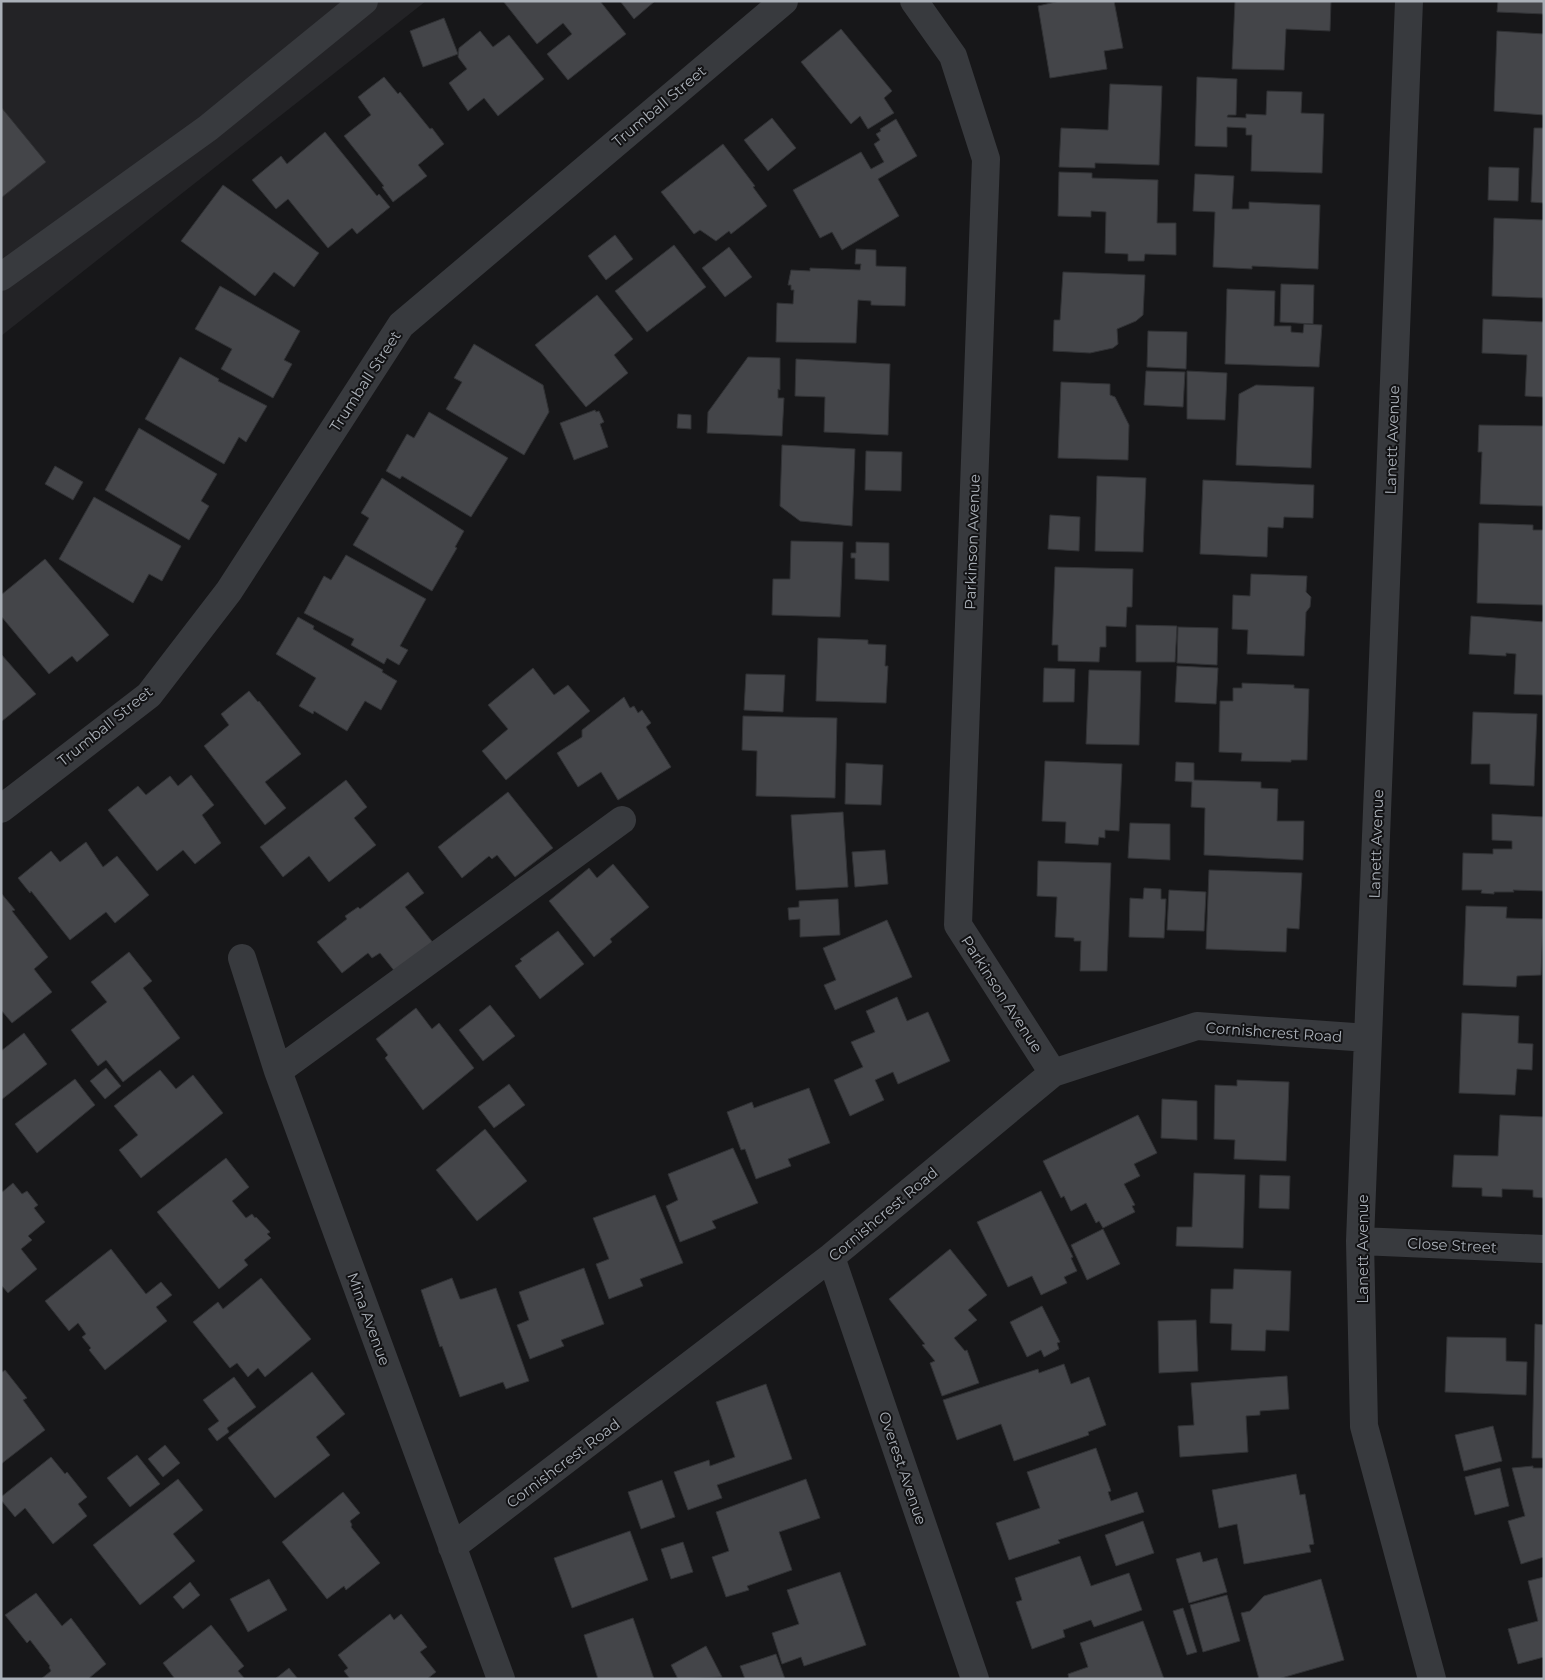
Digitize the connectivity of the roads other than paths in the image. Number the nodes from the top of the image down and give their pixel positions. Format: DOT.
graph roads {
  1 [pos="364,1"];
  2 [pos="784,1"];
  3 [pos="914,1"];
  4 [pos="1410,1"];
  5 [pos="1,277"];
  6 [pos="1,809"];
  7 [pos="622,820"];
  8 [pos="242,958"];
  9 [pos="1368,1038"];
  10 [pos="278,1071"];
  11 [pos="1053,1074"];
  12 [pos="1360,1241"];
  13 [pos="1544,1249"];
  14 [pos="831,1257"];
  15 [pos="452,1547"];
  16 [pos="501,1679"];
  17 [pos="975,1679"];
  18 [pos="1432,1679"];
  1 -- 5 [label="street"];
  2 -- 6 [label="street, Trumball Street"];
  3 -- 11 [label="street, Parkinson Avenue"];
  4 -- 9 [label="street, Lanett Avenue"];
  7 -- 10 [label="street"];
  8 -- 10 [label="street, Mina Avenue"];
  9 -- 11 [label="street, Cornishcrest Road"];
  9 -- 12 [label="street, Lanett Avenue"];
  10 -- 15 [label="street, Mina Avenue"];
  11 -- 14 [label="street, Cornishcrest Road"];
  12 -- 13 [label="street, Close Street"];
  12 -- 18 [label="street, Lanett Avenue"];
  14 -- 15 [label="street, Cornishcrest Road"];
  14 -- 17 [label="street, Overest Avenue"];
  15 -- 16 [label="street, Mina Avenue"];
}
